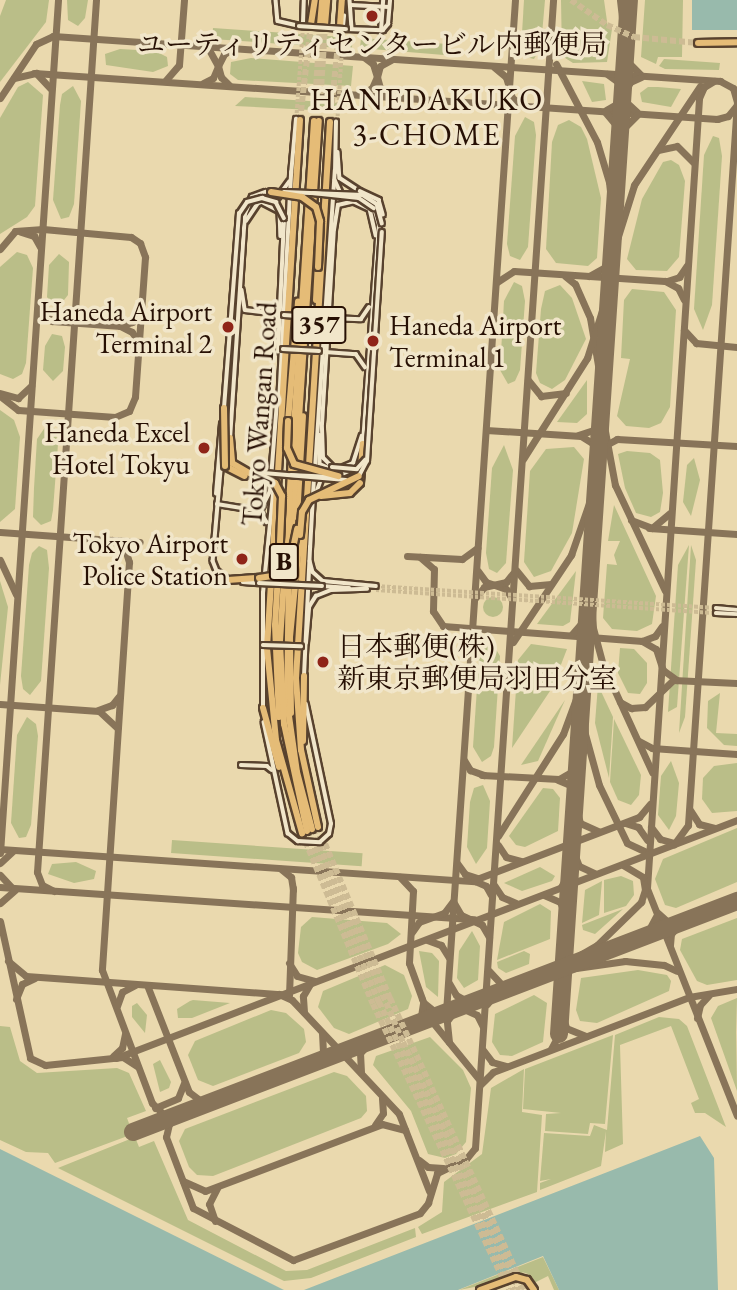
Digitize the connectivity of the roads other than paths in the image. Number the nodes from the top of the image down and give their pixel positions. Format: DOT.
graph roads {
  1 [pos="276,0"];
  2 [pos="304,0"];
  3 [pos="315,0"];
  4 [pos="322,0"];
  5 [pos="327,0"];
  6 [pos="341,0"];
  7 [pos="358,0"];
  8 [pos="383,0"];
  9 [pos="390,0"];
  10 [pos="350,3"];
  11 [pos="358,6"];
  12 [pos="383,7"];
  13 [pos="389,8"];
  14 [pos="301,24"];
  15 [pos="311,24"];
  16 [pos="343,27"];
  17 [pos="381,31"];
  18 [pos="698,41"];
  19 [pos="737,41"];
  20 [pos="298,120"];
  21 [pos="334,123"];
  22 [pos="335,171"];
  23 [pos="291,172"];
  24 [pos="268,192"];
  25 [pos="304,192"];
  26 [pos="355,201"];
  27 [pos="255,205"];
  28 [pos="382,223"];
  29 [pos="245,226"];
  30 [pos="306,226"];
  31 [pos="283,244"];
  32 [pos="376,246"];
  33 [pos="241,275"];
  34 [pos="372,299"];
  35 [pos="279,302"];
  36 [pos="329,308"];
  37 [pos="267,314"];
  38 [pos="281,315"];
  39 [pos="325,318"];
  40 [pos="337,318"];
  41 [pos="281,349"];
  42 [pos="323,351"];
  43 [pos="304,352"];
  44 [pos="337,352"];
  45 [pos="316,363"];
  46 [pos="325,363"];
  47 [pos="366,377"];
  48 [pos="227,407"];
  49 [pos="322,424"];
  50 [pos="363,427"];
  51 [pos="230,438"];
  52 [pos="365,446"];
  53 [pos="339,473"];
  54 [pos="253,475"];
  55 [pos="263,475"];
  56 [pos="359,480"];
  57 [pos="276,495"];
  58 [pos="313,499"];
  59 [pos="217,504"];
  60 [pos="260,511"];
  61 [pos="267,528"];
  62 [pos="302,532"];
  63 [pos="310,547"];
  64 [pos="228,580"];
  65 [pos="259,580"];
  66 [pos="368,589"];
  67 [pos="716,611"];
  68 [pos="737,612"];
  69 [pos="275,625"];
  70 [pos="291,632"];
  71 [pos="262,644"];
  72 [pos="303,645"];
  73 [pos="304,676"];
  74 [pos="263,708"];
  75 [pos="270,760"];
  76 [pos="295,761"];
  77 [pos="241,765"];
  78 [pos="267,766"];
  79 [pos="273,772"];
  80 [pos="292,773"];
  81 [pos="309,792"];
  82 [pos="308,830"];
  83 [pos="480,1290"];
  84 [pos="491,1290"];
  85 [pos="499,1290"];
  86 [pos="533,1290"];
  1 -- 14 [label="street"];
  2 -- 14 [label="street"];
  3 -- 15 [label="highway"];
  4 -- 5 [label="highway"];
  6 -- 16 [label="highway"];
  7 -- 11 [label="street"];
  8 -- 12 [label="street"];
  9 -- 13 [label="street"];
  10 -- 11 [label="street"];
  10 -- 16 [label="street"];
  11 -- 12 [label="street"];
  12 -- 13 [label="street"];
  12 -- 17 [label="street"];
  13 -- 17 [label="street"];
  14 -- 16 [label="street, bridge"];
  16 -- 17 [label="street"];
  18 -- 19 [label="highway"];
  20 -- 23 [label="street"];
  20 -- 57 [label="highway, Tokyo Wangan Road / 357"];
  21 -- 22 [label="street"];
  21 -- 28 [label="street, bridge"];
  21 -- 45 [label="highway, Tokyo Wangan Road / 357"];
  22 -- 26 [label="street"];
  22 -- 39 [label="street"];
  23 -- 27 [label="street"];
  23 -- 38 [label="street"];
  24 -- 25 [label="street, bridge"];
  24 -- 29 [label="street"];
  24 -- 45 [label="highway, bridge"];
  25 -- 28 [label="street, bridge"];
  25 -- 32 [label="street, bridge"];
  26 -- 32 [label="street"];
  26 -- 36 [label="street"];
  27 -- 29 [label="street"];
  27 -- 31 [label="street"];
  28 -- 52 [label="street, bridge"];
  29 -- 33 [label="street"];
  30 -- 43 [label="highway, B"];
  30 -- 53 [label="highway, bridge"];
  30 -- 80 [label="highway, B"];
  31 -- 35 [label="street"];
  31 -- 48 [label="street, bridge"];
  32 -- 34 [label="street"];
  33 -- 37 [label="street"];
  33 -- 48 [label="street"];
  34 -- 40 [label="street"];
  34 -- 47 [label="street"];
  35 -- 37 [label="street"];
  35 -- 38 [label="street"];
  36 -- 39 [label="street"];
  36 -- 40 [label="street"];
  37 -- 38 [label="street"];
  38 -- 39 [label="street, bridge"];
  38 -- 41 [label="street"];
  38 -- 60 [label="street"];
  39 -- 40 [label="street"];
  39 -- 42 [label="street"];
  41 -- 42 [label="street, bridge"];
  41 -- 61 [label="street"];
  42 -- 44 [label="street"];
  42 -- 46 [label="street"];
  42 -- 58 [label="street"];
  43 -- 65 [label="highway, bridge"];
  43 -- 76 [label="highway, B"];
  44 -- 46 [label="street"];
  44 -- 47 [label="street"];
  45 -- 62 [label="highway, Tokyo Wangan Road / 357"];
  46 -- 49 [label="street"];
  47 -- 50 [label="street"];
  48 -- 51 [label="street"];
  48 -- 54 [label="highway, bridge"];
  48 -- 59 [label="street"];
  48 -- 59 [label="street, bridge"];
  49 -- 52 [label="street, bridge"];
  49 -- 53 [label="street"];
  50 -- 52 [label="street"];
  50 -- 53 [label="street"];
  51 -- 54 [label="highway"];
  51 -- 55 [label="street"];
  52 -- 53 [label="street, bridge"];
  52 -- 56 [label="highway"];
  53 -- 55 [label="street, bridge"];
  53 -- 58 [label="street"];
  54 -- 55 [label="highway"];
  55 -- 56 [label="street, bridge"];
  55 -- 69 [label="highway, bridge"];
  56 -- 62 [label="highway, bridge"];
  57 -- 69 [label="highway"];
  57 -- 82 [label="highway, Tokyo Wangan Road / 357"];
  58 -- 63 [label="street"];
  59 -- 60 [label="street"];
  59 -- 64 [label="street"];
  60 -- 61 [label="street"];
  61 -- 71 [label="street"];
  62 -- 70 [label="highway"];
  62 -- 70 [label="highway"];
  62 -- 81 [label="highway, Tokyo Wangan Road / 357"];
  63 -- 66 [label="street"];
  63 -- 72 [label="street"];
  64 -- 65 [label="highway"];
  65 -- 66 [label="street, bridge"];
  66 -- 72 [label="street"];
  67 -- 68 [label="street"];
  69 -- 80 [label="highway"];
  70 -- 76 [label="highway"];
  71 -- 72 [label="street, bridge"];
  71 -- 74 [label="street"];
  72 -- 73 [label="street"];
  73 -- 79 [label="street"];
  73 -- 81 [label="highway"];
  74 -- 75 [label="street"];
  74 -- 82 [label="highway"];
  75 -- 78 [label="street"];
  75 -- 79 [label="street"];
  76 -- 82 [label="highway, B"];
  77 -- 78 [label="street"];
  78 -- 79 [label="street"];
  80 -- 82 [label="highway, B"];
  81 -- 82 [label="highway, Tokyo Wangan Road / 357"];
  83 -- 86 [label="highway"];
  84 -- 85 [label="highway"];
  85 -- 86 [label="highway"];
}
